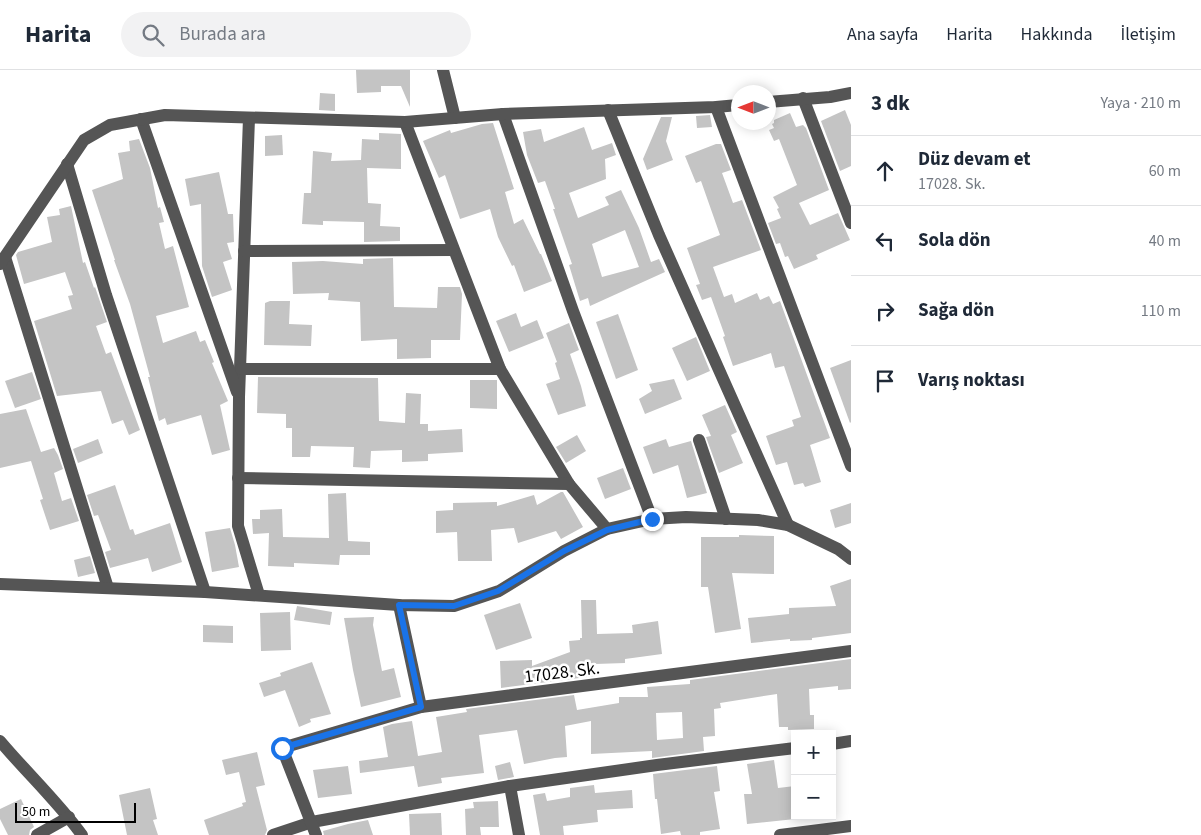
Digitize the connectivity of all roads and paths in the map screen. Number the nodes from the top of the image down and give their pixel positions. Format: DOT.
graph roads {
  1 [pos="443,70"];
  2 [pos="851,93"];
  3 [pos="802,98"];
  4 [pos="776,101"];
  5 [pos="731,106"];
  6 [pos="716,107"];
  7 [pos="608,110"];
  8 [pos="502,114"];
  9 [pos="249,118"];
  10 [pos="455,118"];
  11 [pos="141,119"];
  12 [pos="405,122"];
  13 [pos="67,164"];
  14 [pos="851,223"];
  15 [pos="453,250"];
  16 [pos="244,251"];
  17 [pos="2,260"];
  18 [pos="241,368"];
  19 [pos="500,369"];
  20 [pos="239,397"];
  21 [pos="699,440"];
  22 [pos="851,466"];
  23 [pos="238,478"];
  24 [pos="570,484"];
  25 [pos="652,519"];
  26 [pos="726,519"];
  27 [pos="788,525"];
  28 [pos="607,530"];
  29 [pos="851,559"];
  30 [pos="0,584"];
  31 [pos="108,588"];
  32 [pos="205,592"];
  33 [pos="259,595"];
  34 [pos="399,605"];
  35 [pos="851,651"];
  36 [pos="421,707"];
  37 [pos="0,741"];
  38 [pos="851,741"];
  39 [pos="836,743"];
  40 [pos="791,748"];
  41 [pos="510,786"];
  42 [pos="69,817"];
  43 [pos="312,822"];
  44 [pos="851,826"];
  45 [pos="37,835"];
  46 [pos="82,835"];
  47 [pos="272,835"];
  48 [pos="316,835"];
  49 [pos="519,835"];
  50 [pos="780,835"];
  1 -- 10 [label="street"];
  2 -- 3 [label="street"];
  3 -- 4 [label="street"];
  3 -- 14 [label="street"];
  5 -- 6 [label="street"];
  6 -- 7 [label="street"];
  6 -- 22 [label="street"];
  7 -- 8 [label="street"];
  7 -- 27 [label="street"];
  8 -- 10 [label="street"];
  8 -- 25 [label="street"];
  9 -- 11 [label="street"];
  9 -- 12 [label="street"];
  9 -- 16 [label="street"];
  10 -- 12 [label="street"];
  11 -- 13 [label="street"];
  11 -- 20 [label="street"];
  12 -- 15 [label="street"];
  13 -- 17 [label="street"];
  13 -- 32 [label="street"];
  15 -- 16 [label="street"];
  15 -- 19 [label="street"];
  16 -- 18 [label="street"];
  17 -- 31 [label="street"];
  18 -- 19 [label="street"];
  18 -- 20 [label="street"];
  19 -- 24 [label="street"];
  20 -- 23 [label="street"];
  21 -- 26 [label="street"];
  23 -- 24 [label="street"];
  23 -- 33 [label="street"];
  24 -- 28 [label="street"];
  25 -- 26 [label="street"];
  25 -- 28 [label="street"];
  26 -- 27 [label="street"];
  27 -- 29 [label="street"];
  28 -- 34 [label="street"];
  30 -- 31 [label="street"];
  31 -- 32 [label="street"];
  32 -- 33 [label="street"];
  33 -- 34 [label="street"];
  34 -- 36 [label="street"];
  35 -- 36 [label="street, 17028. Sk."];
  36 -- 43 [label="street, 17028. Sk."];
  37 -- 42 [label="street"];
  38 -- 39 [label="street"];
  40 -- 41 [label="street"];
  41 -- 43 [label="street"];
  41 -- 49 [label="street"];
  42 -- 45 [label="street"];
  42 -- 46 [label="street"];
  43 -- 47 [label="street"];
  43 -- 48 [label="street"];
  44 -- 50 [label="street"];
}
